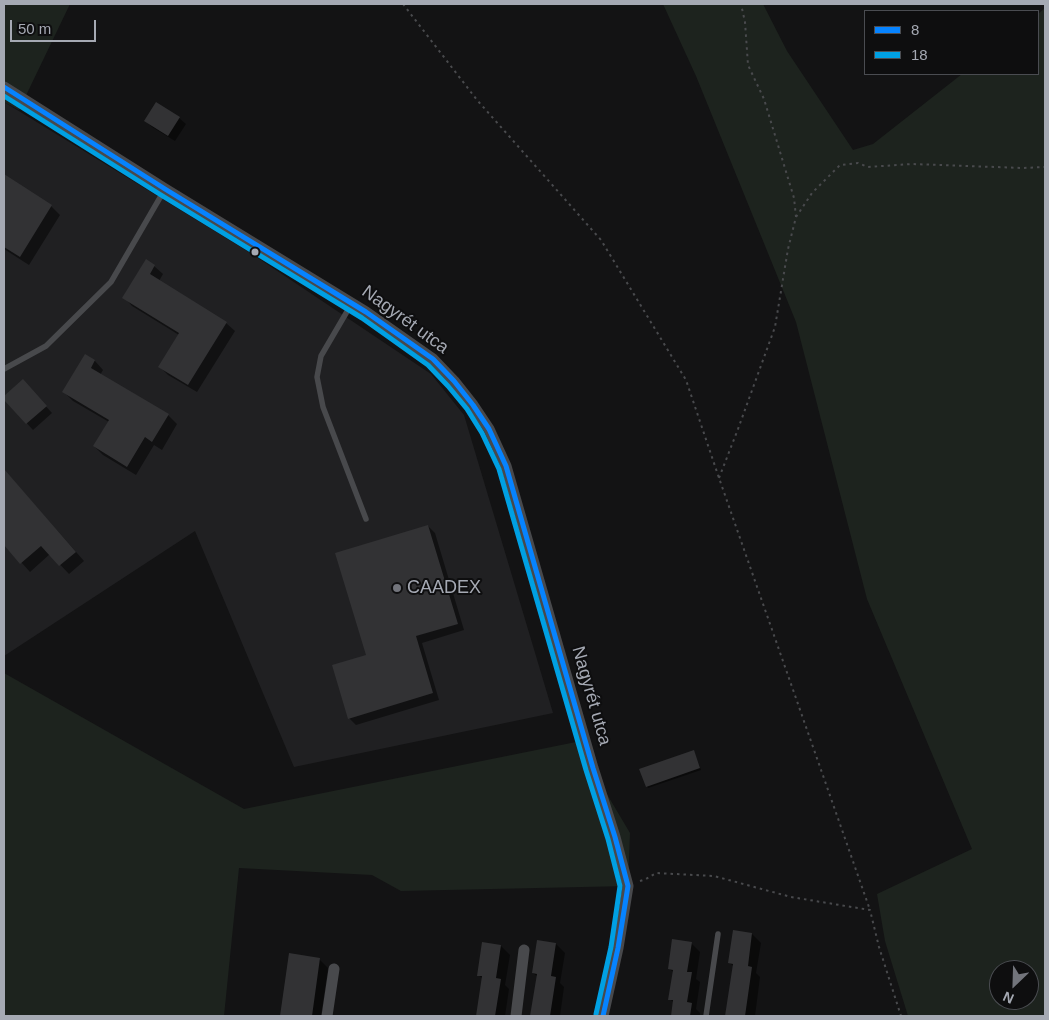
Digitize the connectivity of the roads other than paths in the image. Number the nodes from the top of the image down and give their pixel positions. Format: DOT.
graph roads {
  1 [pos="4,87"];
  2 [pos="166,189"];
  3 [pos="352,303"];
  4 [pos="4,369"];
  5 [pos="366,519"];
  6 [pos="718,934"];
  7 [pos="524,950"];
  8 [pos="334,969"];
  9 [pos="327,1016"];
  10 [pos="516,1016"];
  11 [pos="603,1016"];
  12 [pos="706,1016"];
  1 -- 2 [label="street, Nagyrét utca"];
  2 -- 3 [label="street, Nagyrét utca"];
  2 -- 4 [label="lane"];
  3 -- 5 [label="lane"];
  3 -- 11 [label="street, Nagyrét utca"];
  6 -- 12 [label="lane"];
  7 -- 10 [label="street"];
  8 -- 9 [label="street"];
}
